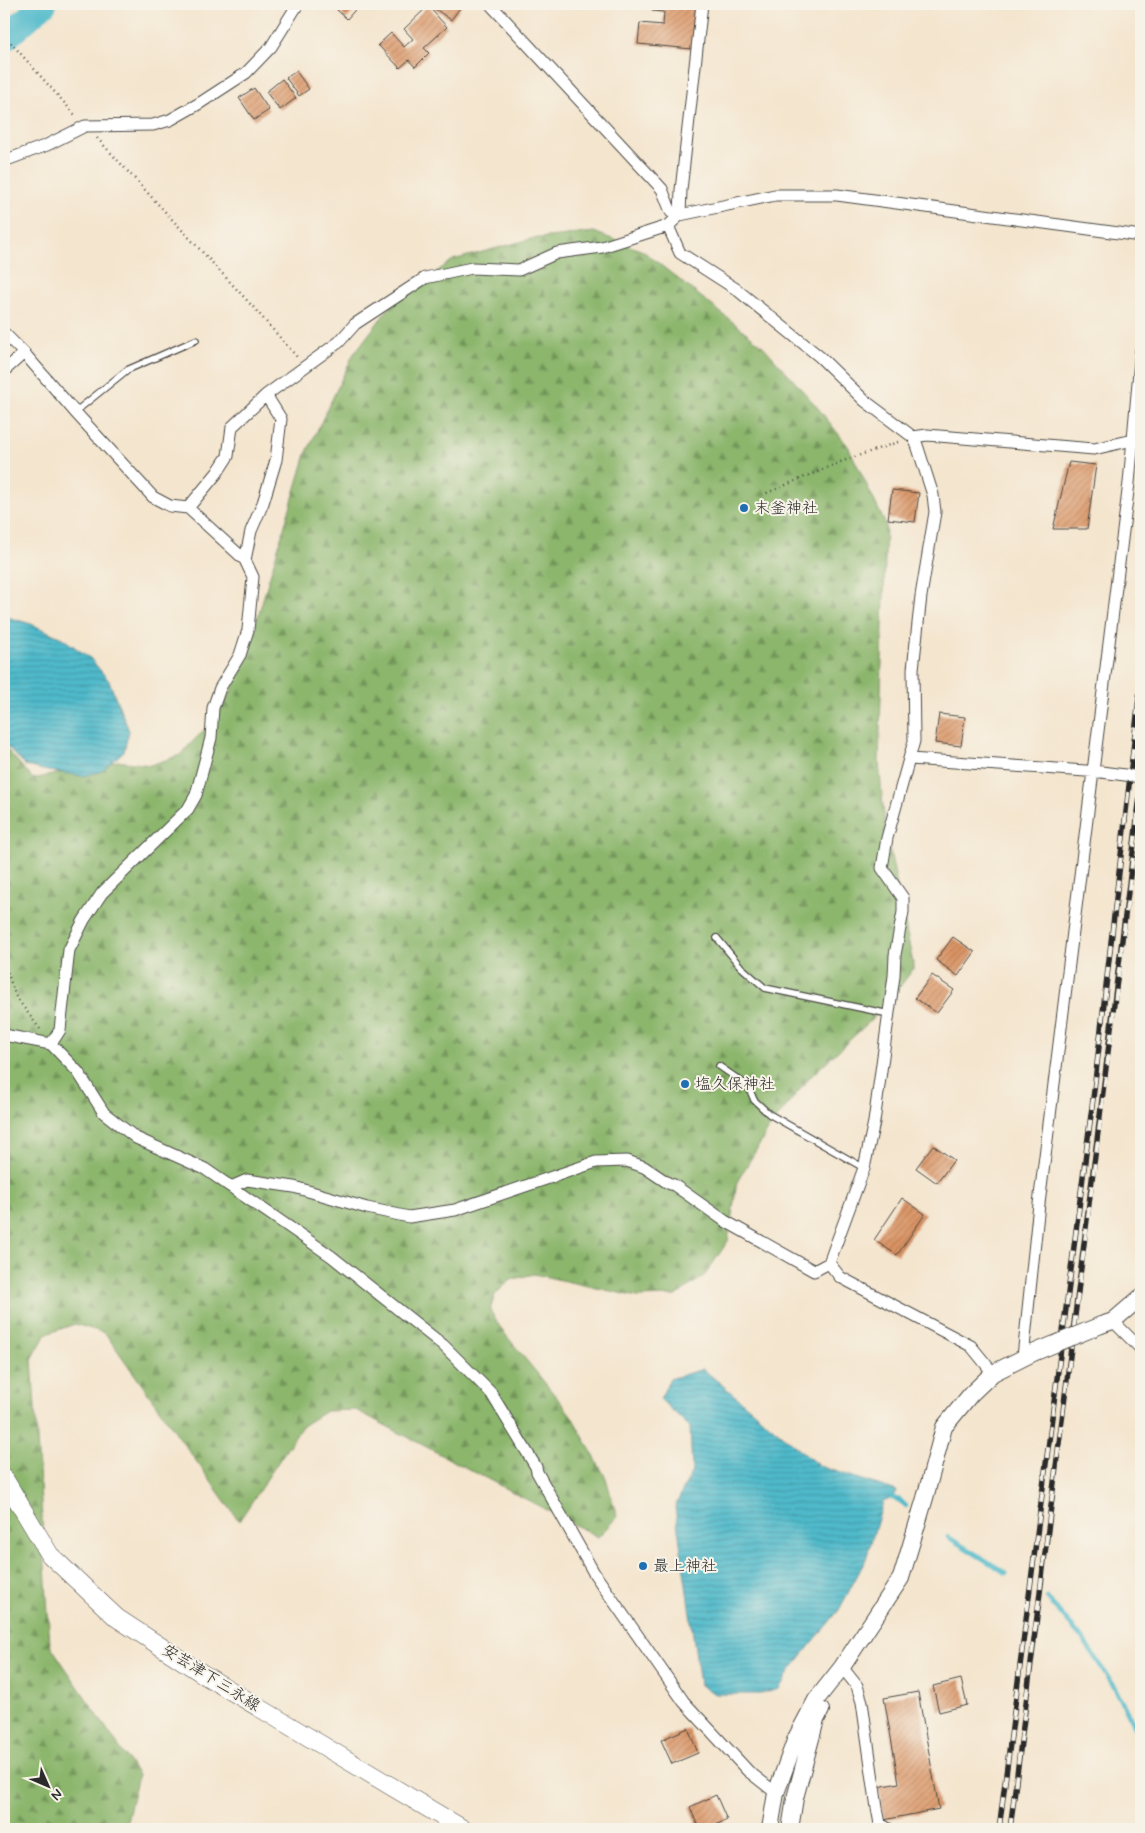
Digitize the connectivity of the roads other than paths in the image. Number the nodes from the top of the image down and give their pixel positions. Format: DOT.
graph roads {
  1 [pos="298,4"];
  2 [pos="490,4"];
  3 [pos="702,4"];
  4 [pos="4,161"];
  5 [pos="680,215"];
  6 [pos="668,226"];
  7 [pos="1141,236"];
  8 [pos="4,332"];
  9 [pos="196,340"];
  10 [pos="1141,349"];
  11 [pos="24,353"];
  12 [pos="4,371"];
  13 [pos="266,395"];
  14 [pos="75,412"];
  15 [pos="913,437"];
  16 [pos="1137,441"];
  17 [pos="188,508"];
  18 [pos="244,560"];
  19 [pos="910,759"];
  20 [pos="1097,772"];
  21 [pos="1141,777"];
  22 [pos="718,938"];
  23 [pos="889,1014"];
  24 [pos="4,1035"];
  25 [pos="51,1044"];
  26 [pos="719,1066"];
  27 [pos="864,1168"];
  28 [pos="231,1187"];
  29 [pos="829,1264"];
  30 [pos="1141,1296"];
  31 [pos="1107,1323"];
  32 [pos="1141,1348"];
  33 [pos="1028,1355"];
  34 [pos="993,1374"];
  35 [pos="4,1478"];
  36 [pos="842,1667"];
  37 [pos="776,1793"];
  38 [pos="463,1829"];
  39 [pos="770,1829"];
  40 [pos="790,1829"];
  41 [pos="889,1829"];
  1 -- 4 [label="street"];
  2 -- 5 [label="street"];
  3 -- 5 [label="street"];
  5 -- 6 [label="street"];
  5 -- 7 [label="street"];
  6 -- 13 [label="street"];
  6 -- 15 [label="street"];
  8 -- 11 [label="street"];
  9 -- 14 [label="lane"];
  10 -- 16 [label="street"];
  11 -- 12 [label="street"];
  11 -- 14 [label="street"];
  13 -- 17 [label="street"];
  13 -- 18 [label="street"];
  14 -- 17 [label="street"];
  15 -- 16 [label="street"];
  15 -- 19 [label="street"];
  16 -- 20 [label="street"];
  17 -- 18 [label="street"];
  18 -- 25 [label="street"];
  19 -- 20 [label="street"];
  19 -- 23 [label="street"];
  20 -- 21 [label="street, bridge"];
  20 -- 33 [label="street"];
  22 -- 23 [label="lane"];
  23 -- 27 [label="street"];
  24 -- 25 [label="street"];
  25 -- 28 [label="street"];
  26 -- 27 [label="lane"];
  27 -- 29 [label="street"];
  28 -- 29 [label="street"];
  28 -- 37 [label="street"];
  29 -- 34 [label="street"];
  30 -- 31 [label="street"];
  31 -- 32 [label="street"];
  31 -- 33 [label="street, bridge"];
  33 -- 34 [label="street"];
  34 -- 36 [label="street"];
  35 -- 38 [label="main road, 安芸津下三永線"];
  36 -- 37 [label="street"];
  36 -- 40 [label="street"];
  36 -- 41 [label="street"];
  37 -- 39 [label="street"];
}
